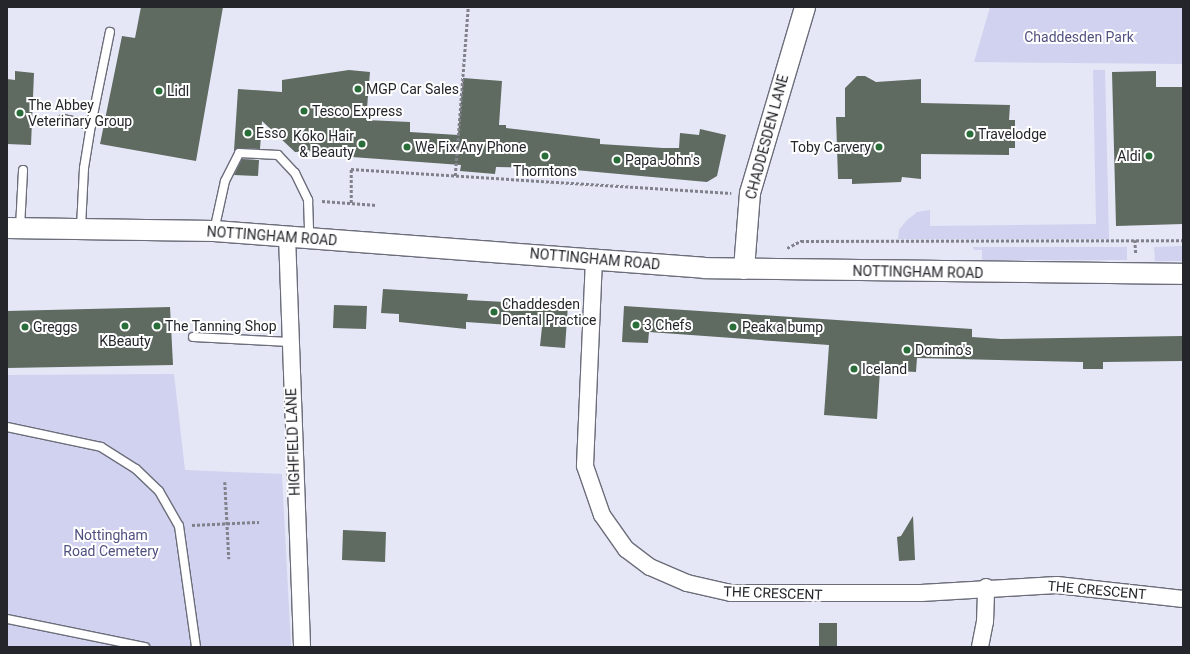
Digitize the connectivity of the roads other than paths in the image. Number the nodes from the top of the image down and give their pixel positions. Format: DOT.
graph roads {
  1 [pos="805,7"];
  2 [pos="110,32"];
  3 [pos="63,119"];
  4 [pos="91,125"];
  5 [pos="23,170"];
  6 [pos="14,228"];
  7 [pos="81,228"];
  8 [pos="214,231"];
  9 [pos="287,236"];
  10 [pos="309,238"];
  11 [pos="594,259"];
  12 [pos="744,269"];
  13 [pos="1183,274"];
  14 [pos="193,338"];
  15 [pos="290,342"];
  16 [pos="7,427"];
  17 [pos="986,587"];
  18 [pos="1183,599"];
  19 [pos="7,619"];
  20 [pos="145,647"];
  21 [pos="196,647"];
  22 [pos="302,647"];
  23 [pos="980,647"];
  1 -- 12 [label="street, CHADDESDEN LANE"];
  2 -- 4 [label="lane"];
  3 -- 4 [label="lane"];
  4 -- 7 [label="lane"];
  5 -- 6 [label="lane"];
  6 -- 7 [label="street, NOTTINGHAM ROAD"];
  7 -- 8 [label="street, NOTTINGHAM ROAD"];
  8 -- 9 [label="street, NOTTINGHAM ROAD"];
  8 -- 10 [label="lane"];
  9 -- 10 [label="street, NOTTINGHAM ROAD"];
  9 -- 15 [label="street, HIGHFIELD LANE"];
  10 -- 11 [label="street, NOTTINGHAM ROAD"];
  11 -- 12 [label="street, NOTTINGHAM ROAD"];
  11 -- 17 [label="street, THE CRESCENT"];
  12 -- 13 [label="street, NOTTINGHAM ROAD"];
  14 -- 15 [label="lane"];
  15 -- 22 [label="street, HIGHFIELD LANE"];
  16 -- 21 [label="lane"];
  17 -- 18 [label="street, THE CRESCENT"];
  17 -- 23 [label="street"];
  19 -- 20 [label="lane"];
}
